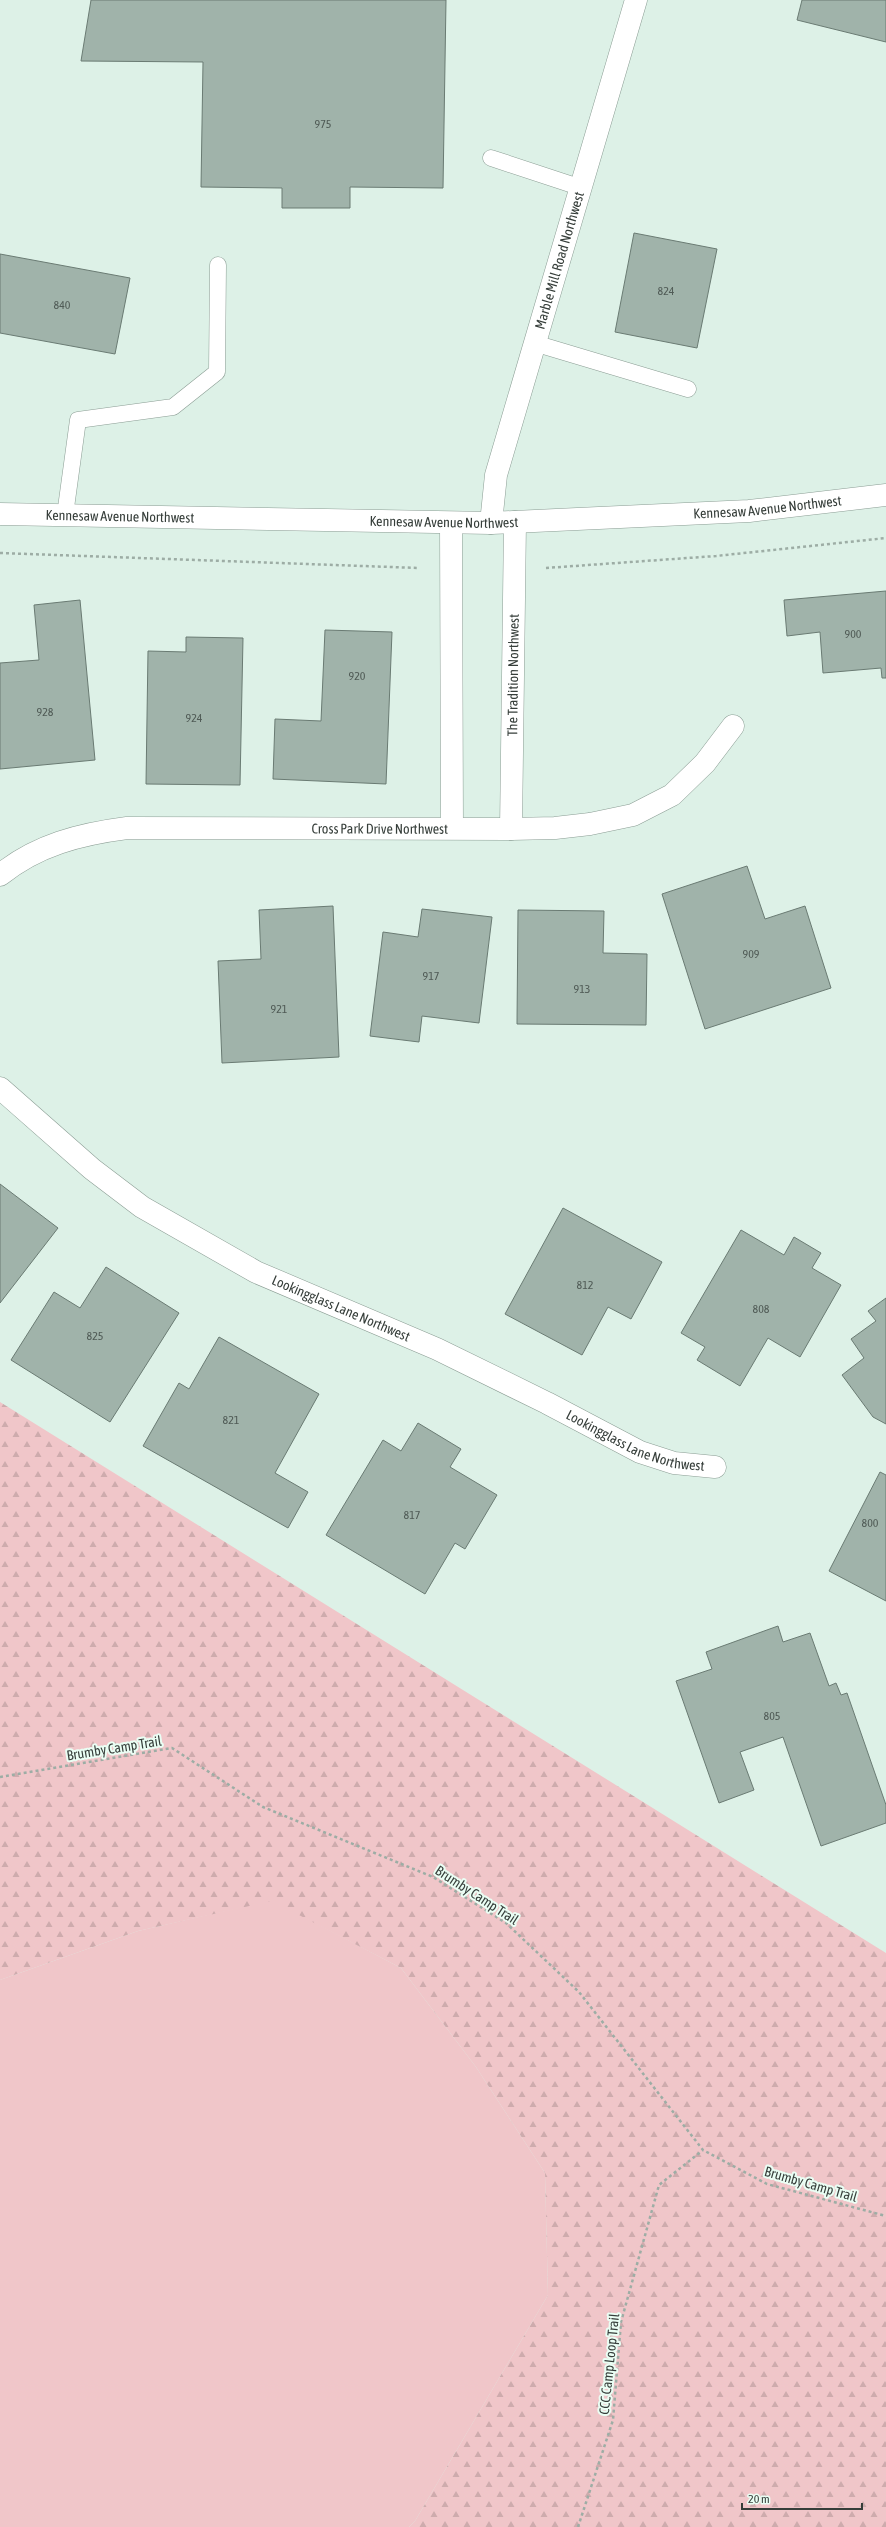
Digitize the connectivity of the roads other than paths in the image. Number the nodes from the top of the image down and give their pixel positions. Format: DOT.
graph roads {
  1 [pos="636,0"];
  2 [pos="491,158"];
  3 [pos="582,188"];
  4 [pos="218,265"];
  5 [pos="534,343"];
  6 [pos="688,388"];
  7 [pos="886,495"];
  8 [pos="0,514"];
  9 [pos="65,515"];
  10 [pos="491,522"];
  11 [pos="515,522"];
  12 [pos="451,523"];
  13 [pos="733,726"];
  14 [pos="452,828"];
  15 [pos="511,829"];
  16 [pos="0,875"];
  17 [pos="0,1088"];
  18 [pos="715,1467"];
  1 -- 3 [label="street, Marble Mill Road Northwest"];
  2 -- 3 [label="lane"];
  3 -- 5 [label="street, Marble Mill Road Northwest"];
  4 -- 9 [label="lane"];
  5 -- 6 [label="lane"];
  5 -- 10 [label="street, Marble Mill Road Northwest"];
  7 -- 11 [label="street, Kennesaw Avenue Northwest"];
  8 -- 9 [label="street, Kennesaw Avenue Northwest"];
  9 -- 12 [label="street, Kennesaw Avenue Northwest"];
  10 -- 11 [label="street, Kennesaw Avenue Northwest"];
  10 -- 12 [label="street, Kennesaw Avenue Northwest"];
  11 -- 15 [label="street, The Tradition Northwest"];
  12 -- 14 [label="street"];
  13 -- 15 [label="street, Cross Park Drive Northwest"];
  14 -- 15 [label="street, Cross Park Drive Northwest"];
  14 -- 16 [label="street, Cross Park Drive Northwest"];
  17 -- 18 [label="street, Lookingglass Lane Northwest"];
}
